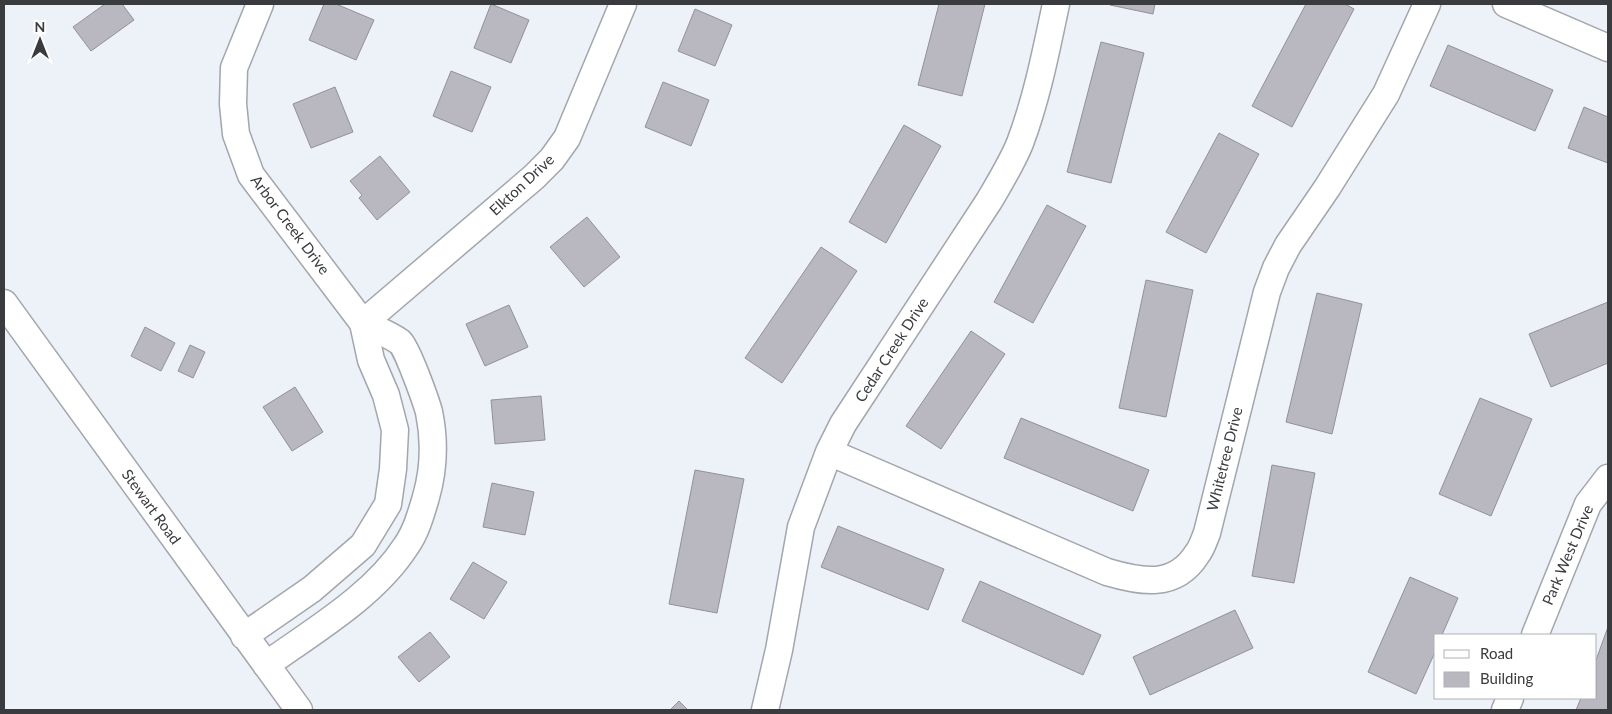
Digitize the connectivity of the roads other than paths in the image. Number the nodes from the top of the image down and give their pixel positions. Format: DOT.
graph roads {
  1 [pos="260,4"];
  2 [pos="623,4"];
  3 [pos="1056,4"];
  4 [pos="1427,4"];
  5 [pos="1506,4"];
  6 [pos="1608,48"];
  7 [pos="4,303"];
  8 [pos="363,323"];
  9 [pos="829,452"];
  10 [pos="1608,478"];
  11 [pos="388,504"];
  12 [pos="419,521"];
  13 [pos="1535,634"];
  14 [pos="244,636"];
  15 [pos="266,666"];
  16 [pos="299,710"];
  17 [pos="765,710"];
  1 -- 8 [label="street, Arbor Creek Drive"];
  2 -- 8 [label="street, Elkton Drive"];
  3 -- 9 [label="street, Cedar Creek Drive"];
  4 -- 9 [label="street, Whitetree Drive"];
  5 -- 6 [label="street"];
  7 -- 14 [label="street, Stewart Road"];
  8 -- 11 [label="street, Arbor Creek Drive"];
  8 -- 12 [label="street, Arbor Creek Drive"];
  9 -- 17 [label="street, Cedar Creek Drive"];
  10 -- 13 [label="street, Park West Drive"];
  11 -- 12 [label="street"];
  11 -- 14 [label="street, Arbor Creek Drive"];
  12 -- 15 [label="street, Arbor Creek Drive"];
  14 -- 15 [label="street, Stewart Road"];
  15 -- 16 [label="street, Stewart Road"];
}
